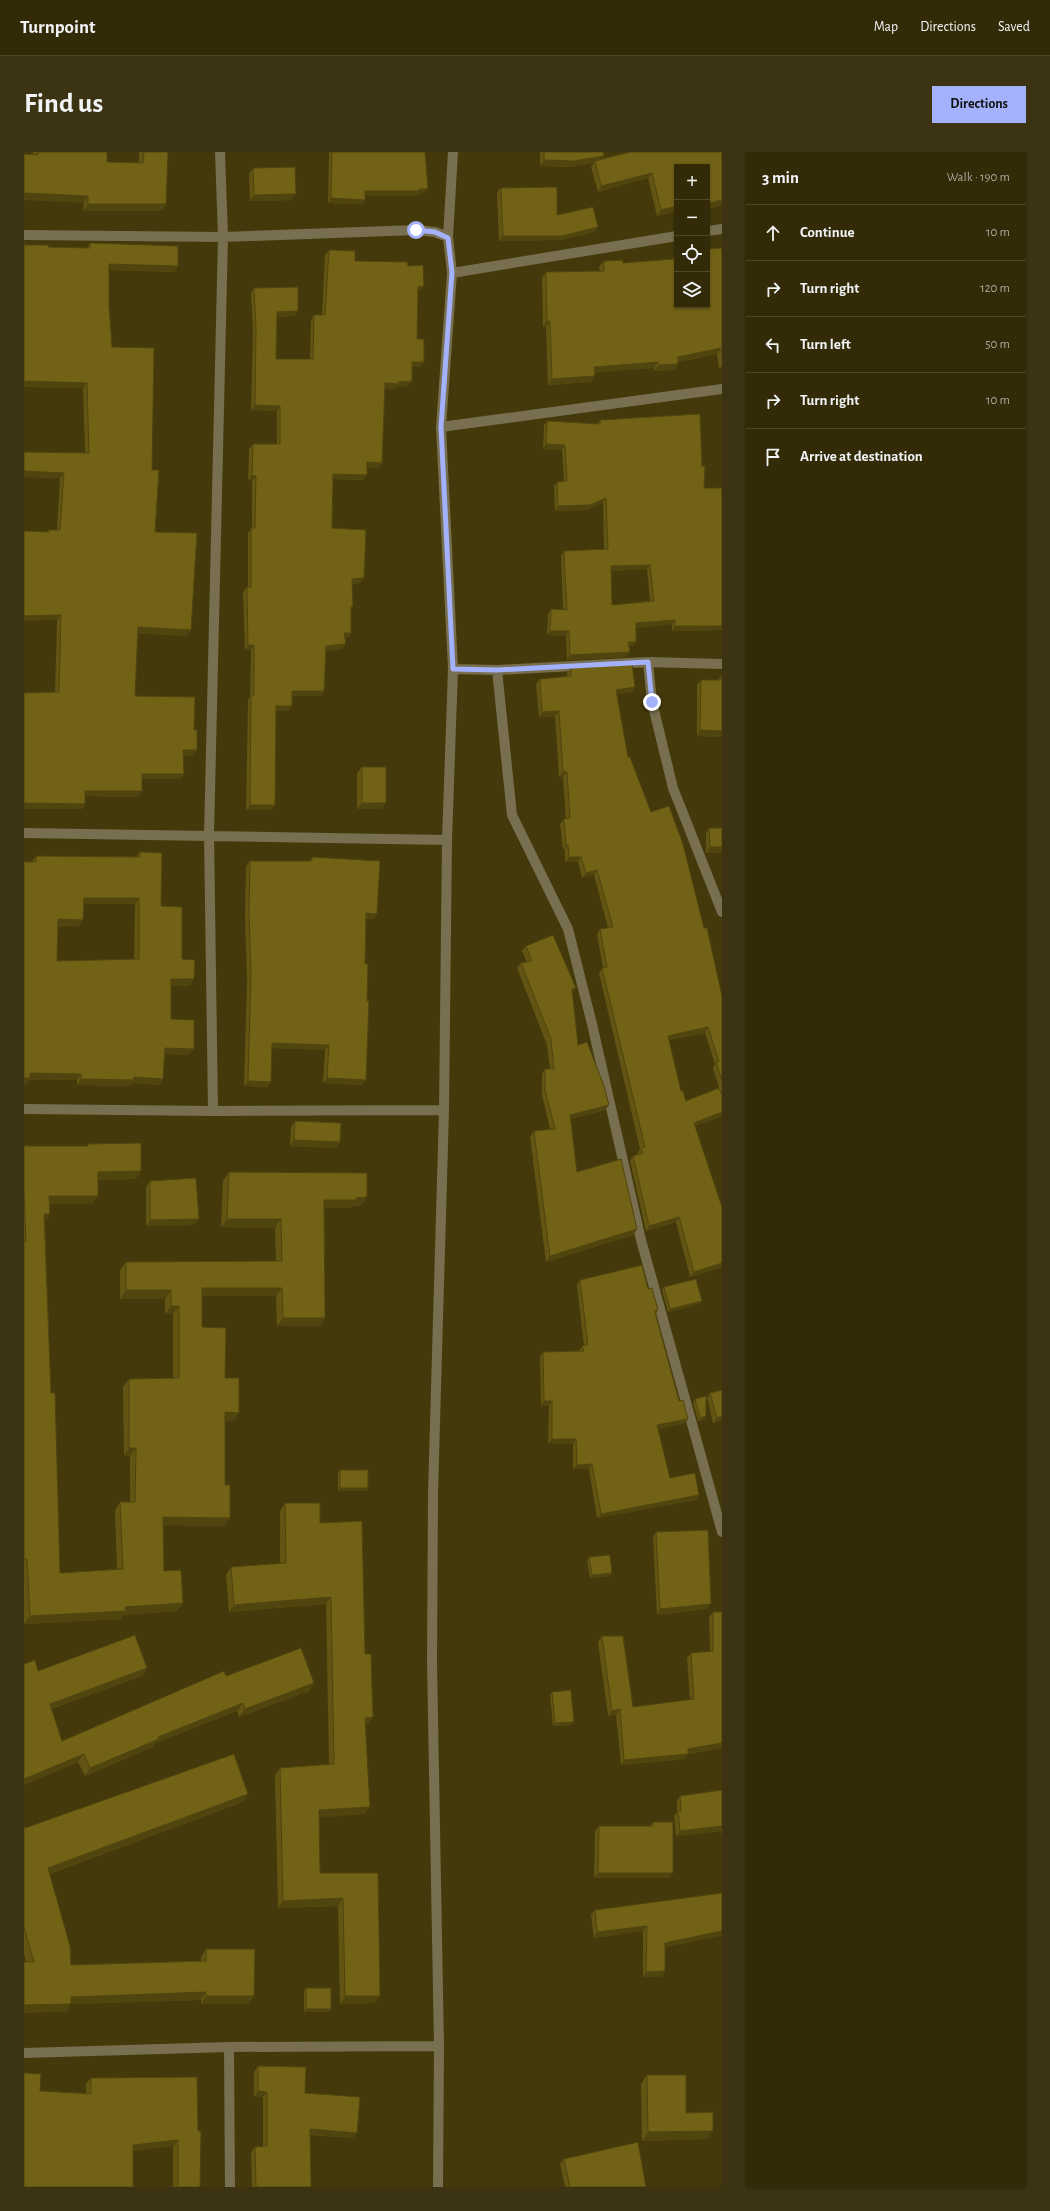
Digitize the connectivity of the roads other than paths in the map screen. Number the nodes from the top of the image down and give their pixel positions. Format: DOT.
graph roads {
  1 [pos="220,152"];
  2 [pos="453,152"];
  3 [pos="722,229"];
  4 [pos="710,231"];
  5 [pos="24,235"];
  6 [pos="674,236"];
  7 [pos="223,237"];
  8 [pos="448,238"];
  9 [pos="452,272"];
  10 [pos="722,389"];
  11 [pos="441,427"];
  12 [pos="648,662"];
  13 [pos="722,664"];
  14 [pos="453,669"];
  15 [pos="497,670"];
  16 [pos="24,833"];
  17 [pos="209,835"];
  18 [pos="447,840"];
  19 [pos="722,912"];
  20 [pos="24,1109"];
  21 [pos="444,1110"];
  22 [pos="212,1111"];
  23 [pos="722,1532"];
  24 [pos="439,2046"];
  25 [pos="229,2048"];
  26 [pos="24,2053"];
  27 [pos="230,2187"];
  28 [pos="438,2187"];
  1 -- 7 [label="street"];
  2 -- 8 [label="street"];
  3 -- 4 [label="street"];
  5 -- 7 [label="street"];
  6 -- 9 [label="street"];
  7 -- 8 [label="street"];
  7 -- 17 [label="street"];
  8 -- 9 [label="street"];
  9 -- 11 [label="street"];
  10 -- 11 [label="street"];
  11 -- 14 [label="street"];
  12 -- 13 [label="street"];
  12 -- 15 [label="street"];
  12 -- 19 [label="street"];
  14 -- 15 [label="street"];
  14 -- 18 [label="street"];
  15 -- 23 [label="street"];
  16 -- 17 [label="street"];
  17 -- 18 [label="street"];
  17 -- 22 [label="street"];
  18 -- 21 [label="street"];
  20 -- 22 [label="street"];
  21 -- 22 [label="street"];
  21 -- 24 [label="street"];
  24 -- 25 [label="street"];
  24 -- 28 [label="street"];
  25 -- 26 [label="street"];
  25 -- 27 [label="street"];
}
